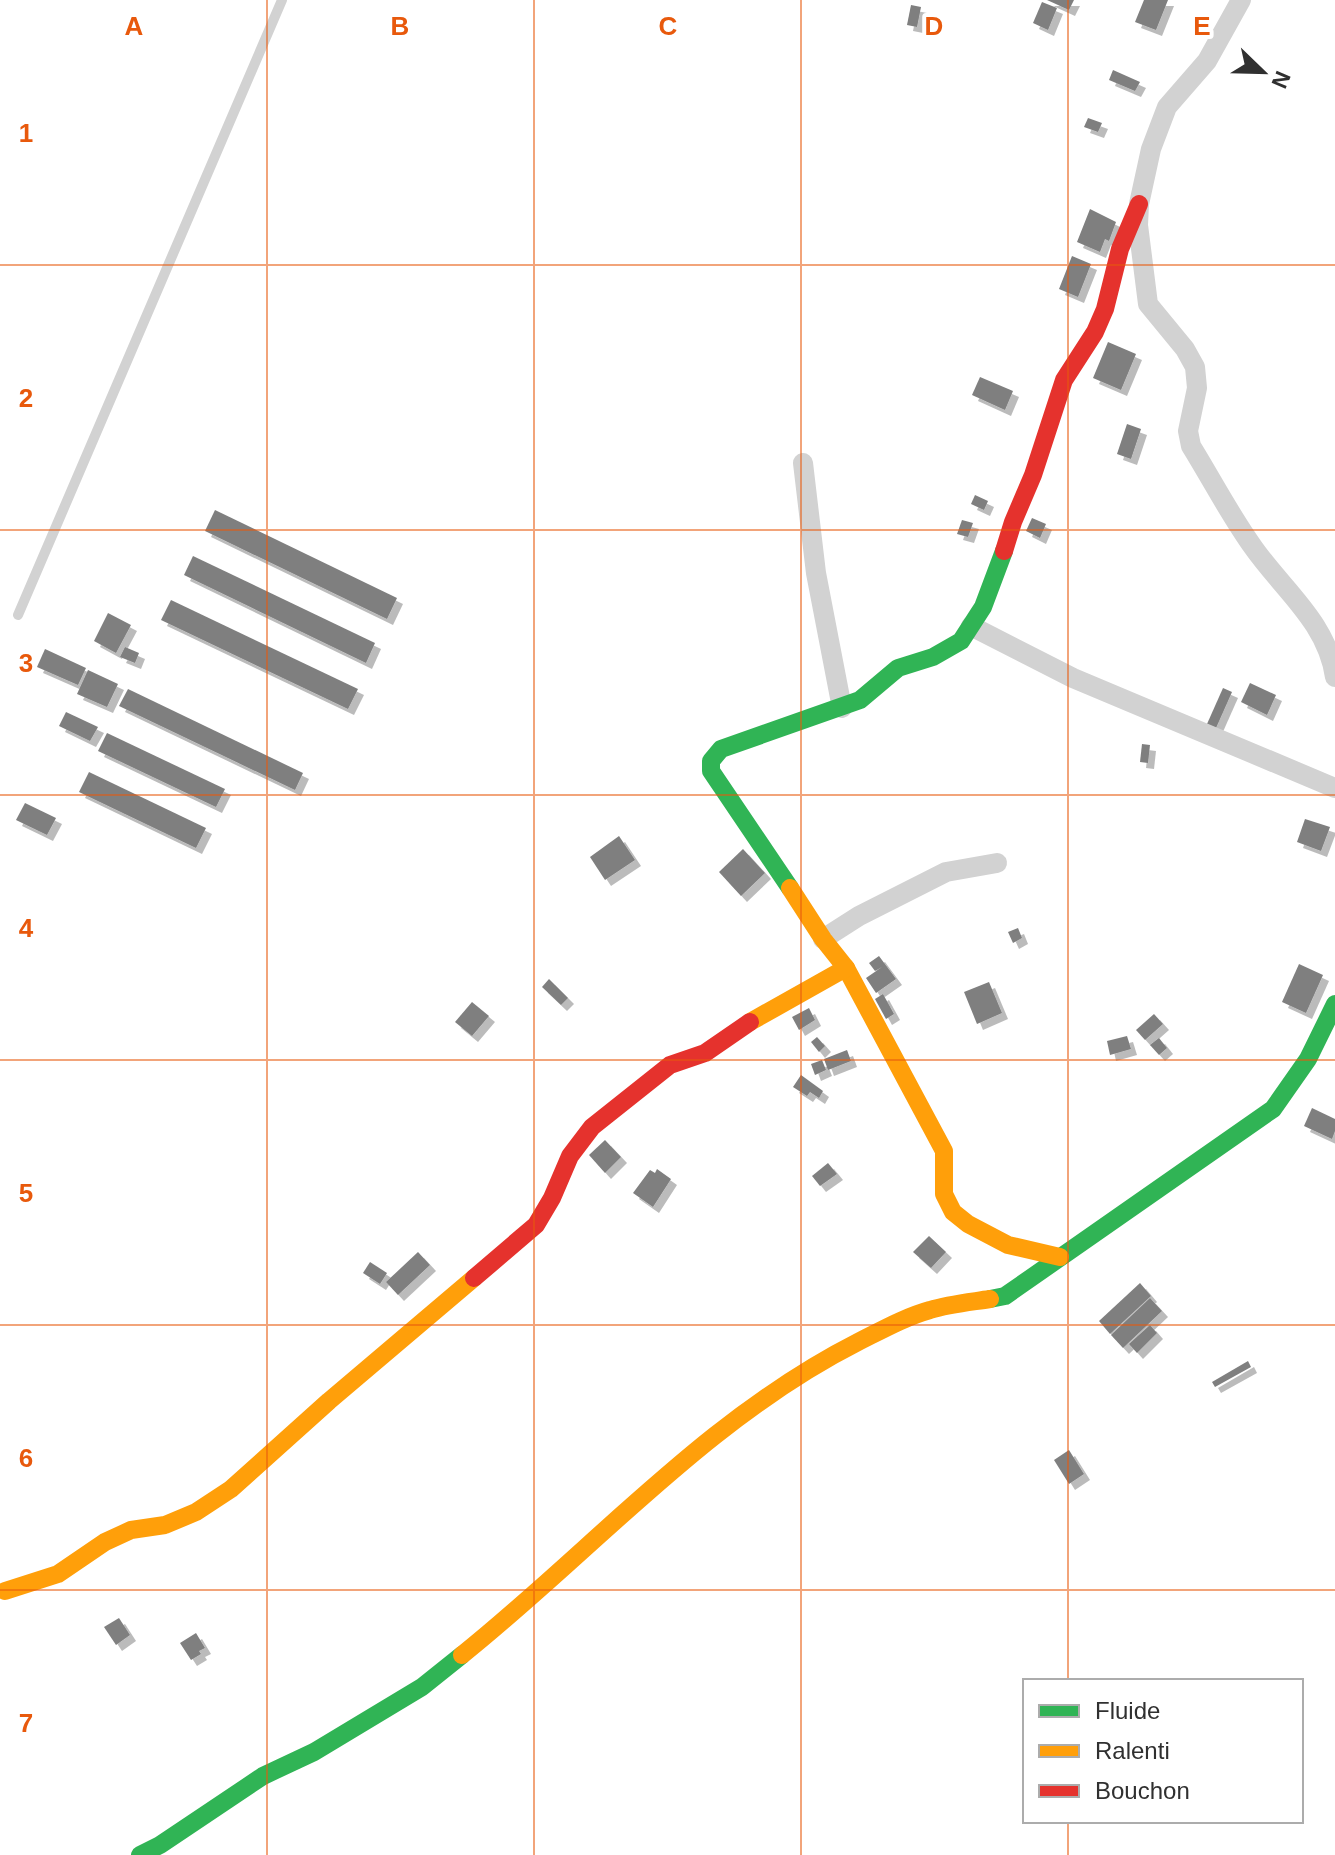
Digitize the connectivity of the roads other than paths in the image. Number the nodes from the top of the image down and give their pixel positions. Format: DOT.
graph roads {
  1 [pos="282,0"];
  2 [pos="1241,0"];
  3 [pos="1139,204"];
  4 [pos="803,463"];
  5 [pos="18,615"];
  6 [pos="971,626"];
  7 [pos="1335,677"];
  8 [pos="842,708"];
  9 [pos="1335,788"];
  10 [pos="997,863"];
  11 [pos="823,939"];
  12 [pos="846,968"];
  13 [pos="1335,1004"];
  14 [pos="1060,1257"];
  15 [pos="5,1591"];
  16 [pos="140,1855"];
  1 -- 5 [label="lane"];
  2 -- 3 [label="street"];
  3 -- 6 [label="street"];
  3 -- 7 [label="street"];
  4 -- 8 [label="street"];
  6 -- 8 [label="street"];
  6 -- 9 [label="street"];
  8 -- 11 [label="street"];
  10 -- 11 [label="street"];
  11 -- 12 [label="street"];
  12 -- 14 [label="street"];
  12 -- 15 [label="street"];
  13 -- 14 [label="street"];
  14 -- 16 [label="street"];
}
